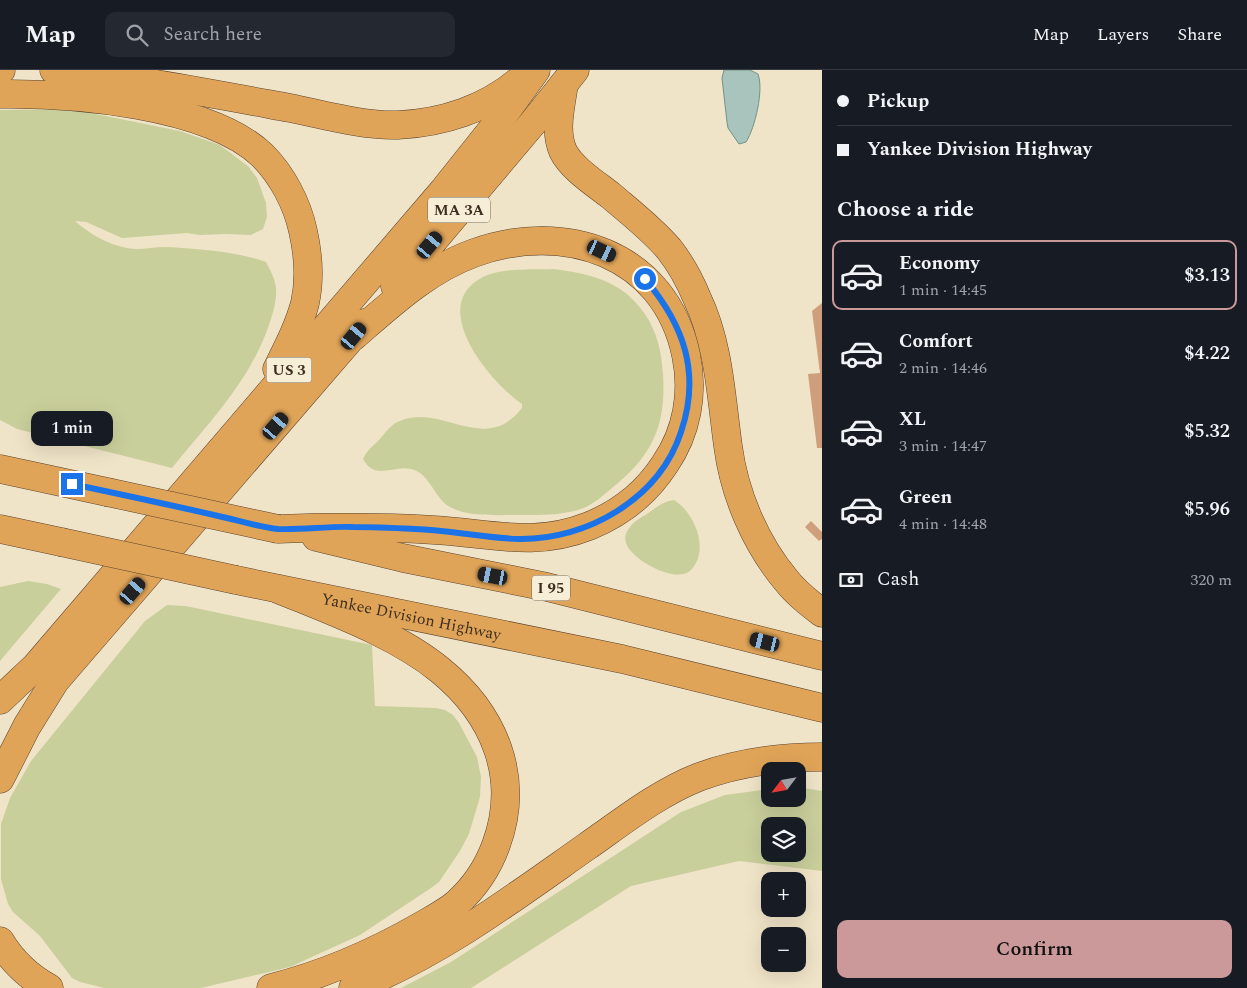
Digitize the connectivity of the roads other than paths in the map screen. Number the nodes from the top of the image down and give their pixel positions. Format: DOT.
graph roads {
  1 [pos="54,70"];
  2 [pos="530,70"];
  3 [pos="536,70"];
  4 [pos="570,77"];
  5 [pos="0,94"];
  6 [pos="354,336"];
  7 [pos="249,417"];
  8 [pos="0,469"];
  9 [pos="0,529"];
  10 [pos="278,529"];
  11 [pos="61,542"];
  12 [pos="0,546"];
  13 [pos="278,589"];
  14 [pos="822,613"];
  15 [pos="822,656"];
  16 [pos="46,674"];
  17 [pos="0,700"];
  18 [pos="822,708"];
  19 [pos="822,757"];
  20 [pos="0,779"];
  21 [pos="0,941"];
  22 [pos="49,988"];
  23 [pos="271,988"];
  24 [pos="353,988"];
  1 -- 2 [label="highway"];
  3 -- 7 [label="highway, US 3"];
  4 -- 6 [label="highway, MA 3A"];
  4 -- 14 [label="highway"];
  5 -- 7 [label="highway"];
  6 -- 10 [label="highway"];
  6 -- 16 [label="highway, MA 3A"];
  7 -- 16 [label="highway, US 3"];
  8 -- 10 [label="highway, I 95, bridge"];
  9 -- 11 [label="highway, Yankee Division Highway"];
  10 -- 15 [label="highway, I 95"];
  11 -- 12 [label="highway"];
  11 -- 13 [label="highway, Yankee Division Highway, bridge"];
  13 -- 18 [label="highway, Yankee Division Highway"];
  13 -- 23 [label="highway"];
  16 -- 17 [label="highway, US 3"];
  16 -- 20 [label="highway"];
  19 -- 24 [label="highway"];
  21 -- 22 [label="highway"];
}
